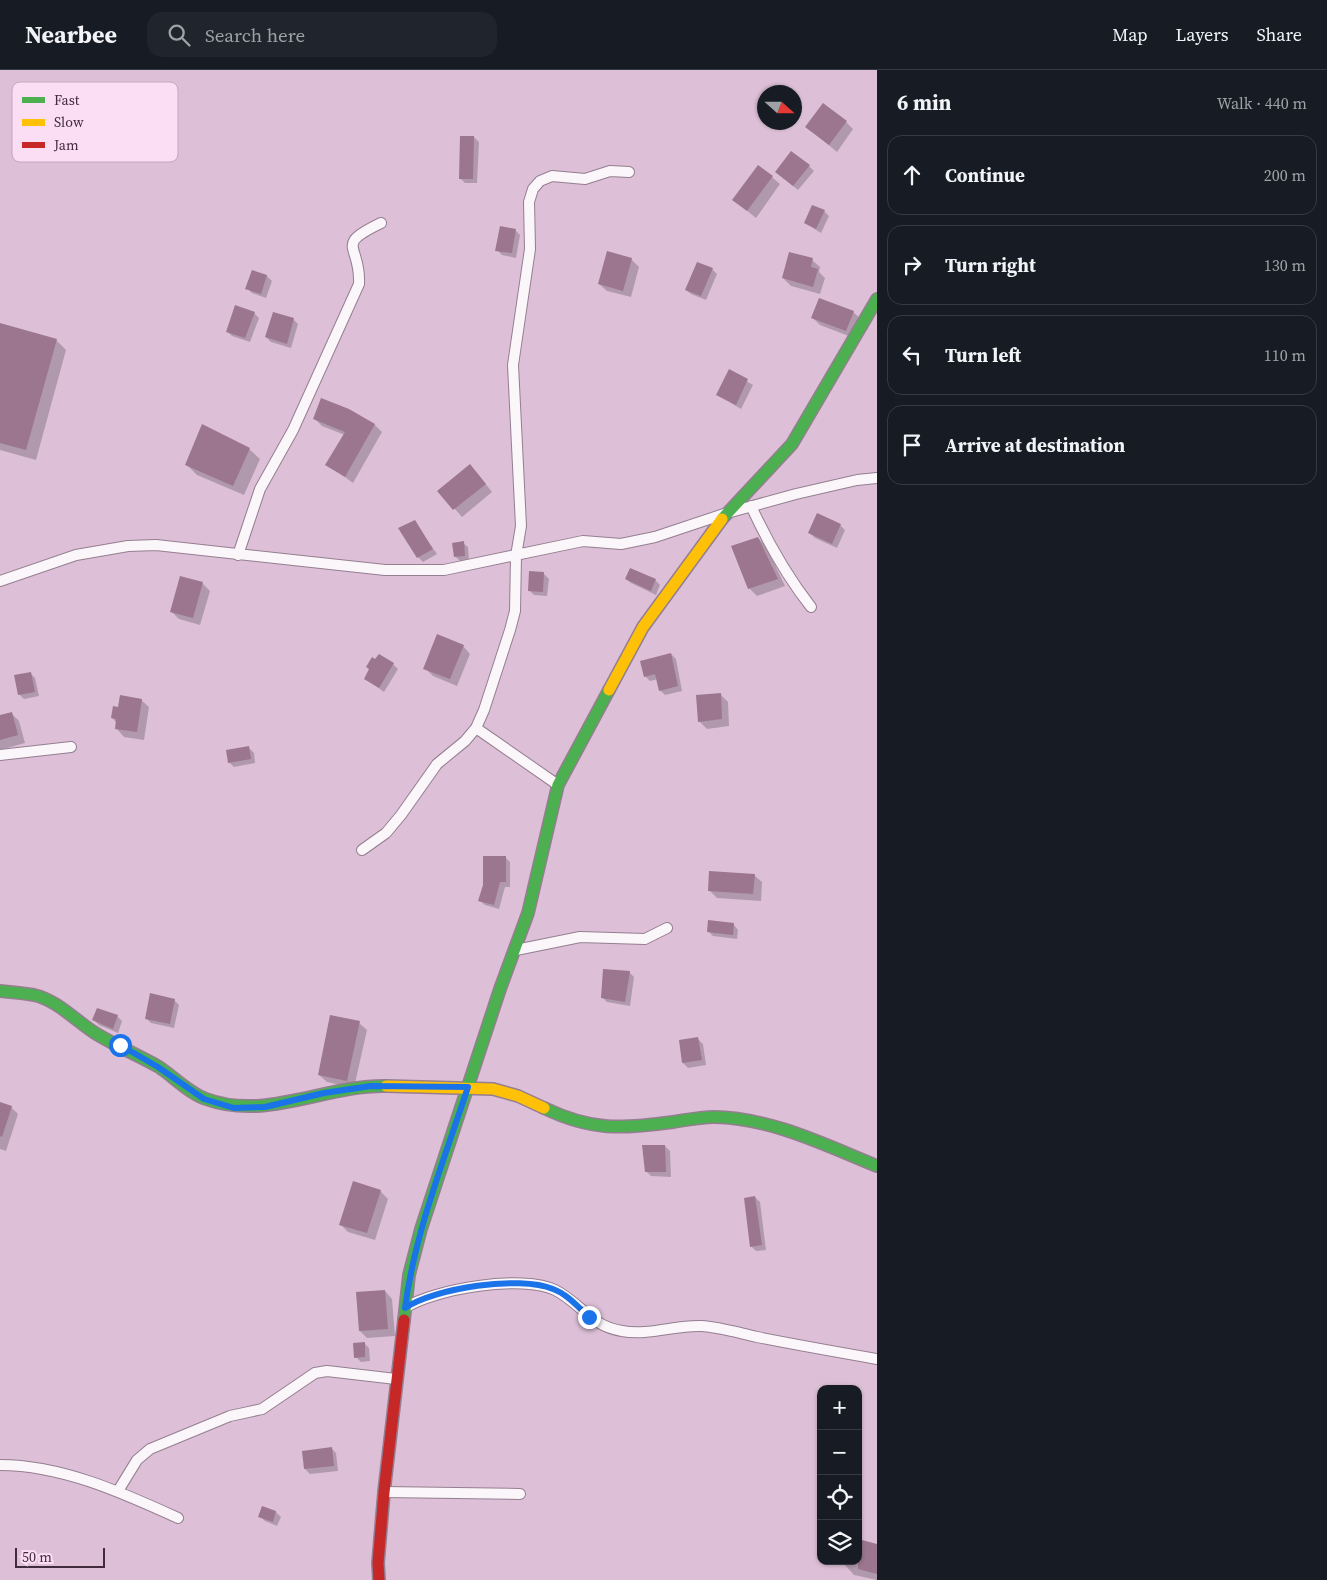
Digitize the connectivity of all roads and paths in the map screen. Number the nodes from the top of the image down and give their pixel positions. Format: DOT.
graph roads {
  1 [pos="629,172"];
  2 [pos="381,223"];
  3 [pos="877,299"];
  4 [pos="877,478"];
  5 [pos="752,506"];
  6 [pos="727,513"];
  7 [pos="238,555"];
  8 [pos="516,556"];
  9 [pos="0,581"];
  10 [pos="810,607"];
  11 [pos="476,728"];
  12 [pos="71,747"];
  13 [pos="0,755"];
  14 [pos="558,785"];
  15 [pos="362,850"];
  16 [pos="667,928"];
  17 [pos="516,950"];
  18 [pos="0,991"];
  19 [pos="468,1087"];
  20 [pos="877,1166"];
  21 [pos="405,1308"];
  22 [pos="877,1359"];
  23 [pos="396,1379"];
  24 [pos="0,1465"];
  25 [pos="118,1491"];
  26 [pos="384,1492"];
  27 [pos="520,1494"];
  28 [pos="178,1518"];
  29 [pos="380,1580"];
  1 -- 8 [label="street"];
  2 -- 7 [label="street"];
  3 -- 6 [label="street"];
  4 -- 5 [label="street"];
  5 -- 6 [label="street"];
  5 -- 10 [label="street"];
  6 -- 8 [label="street"];
  6 -- 14 [label="street"];
  7 -- 8 [label="street"];
  7 -- 9 [label="street"];
  8 -- 11 [label="street"];
  11 -- 14 [label="street"];
  11 -- 15 [label="street"];
  12 -- 13 [label="street"];
  14 -- 17 [label="street"];
  16 -- 17 [label="street"];
  17 -- 19 [label="street"];
  18 -- 19 [label="street"];
  19 -- 20 [label="street"];
  19 -- 21 [label="street"];
  21 -- 22 [label="street"];
  21 -- 23 [label="street"];
  23 -- 25 [label="street"];
  23 -- 26 [label="street"];
  24 -- 25 [label="street"];
  25 -- 28 [label="street"];
  26 -- 27 [label="street"];
  26 -- 29 [label="street"];
}
